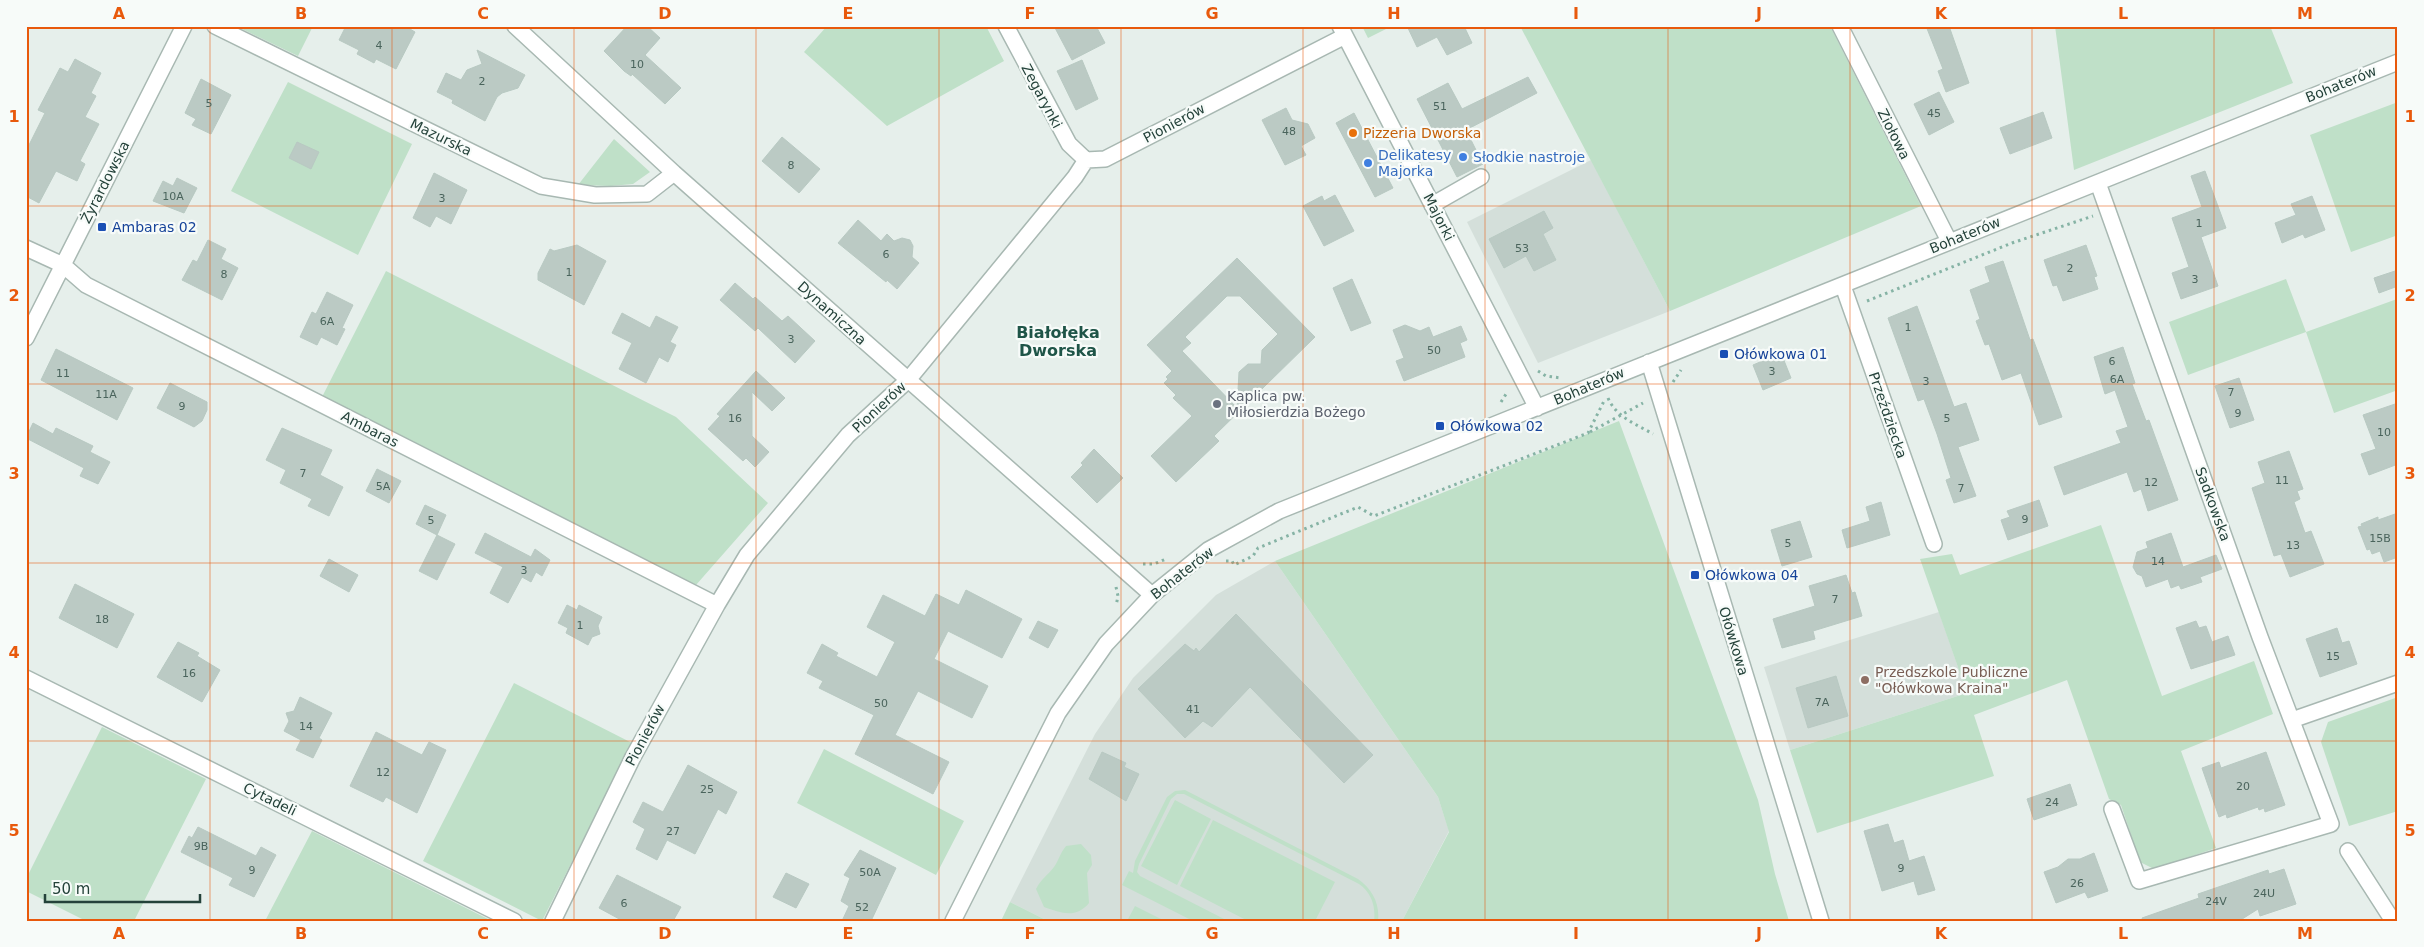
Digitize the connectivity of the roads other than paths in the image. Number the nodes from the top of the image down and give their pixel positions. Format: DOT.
graph roads {
  1 [pos="184,26"];
  2 [pos="215,26"];
  3 [pos="515,26"];
  4 [pos="1006,26"];
  5 [pos="1840,26"];
  6 [pos="1342,31"];
  7 [pos="2398,62"];
  8 [pos="1086,160"];
  9 [pos="674,173"];
  10 [pos="1481,177"];
  11 [pos="2098,183"];
  12 [pos="1432,204"];
  13 [pos="1949,241"];
  14 [pos="26,248"];
  15 [pos="63,266"];
  16 [pos="1845,291"];
  17 [pos="26,338"];
  18 [pos="1649,362"];
  19 [pos="908,380"];
  20 [pos="1537,408"];
  21 [pos="1934,544"];
  22 [pos="1152,595"];
  23 [pos="716,605"];
  24 [pos="26,678"];
  25 [pos="2398,683"];
  26 [pos="2292,720"];
  27 [pos="2112,809"];
  28 [pos="2348,851"];
  29 [pos="514,921"];
  30 [pos="553,921"];
  31 [pos="953,921"];
  32 [pos="1821,921"];
  33 [pos="2392,921"];
  1 -- 15 [label="street, Żyrardowska"];
  2 -- 9 [label="street, Mazurska"];
  3 -- 9 [label="street, Dynamiczna"];
  4 -- 8 [label="street, Zegarynki"];
  5 -- 13 [label="street, Ziołowa"];
  6 -- 8 [label="street, Pionierów"];
  6 -- 12 [label="street, Majorki"];
  7 -- 11 [label="street, Bohaterów"];
  8 -- 19 [label="street, Pionierów"];
  9 -- 19 [label="street, Dynamiczna"];
  10 -- 12 [label="street"];
  11 -- 13 [label="street, Bohaterów"];
  11 -- 26 [label="street, Sadkowska"];
  12 -- 20 [label="street, Majorki"];
  13 -- 16 [label="street, Bohaterów"];
  14 -- 15 [label="street, Ambaras"];
  15 -- 17 [label="street, Żyrardowska"];
  15 -- 23 [label="street, Ambaras"];
  16 -- 18 [label="street, Bohaterów"];
  16 -- 21 [label="street, Przeździecka"];
  18 -- 20 [label="street, Bohaterów"];
  18 -- 32 [label="street, Ołówkowa"];
  19 -- 22 [label="street, Dynamiczna"];
  19 -- 23 [label="street, Pionierów"];
  20 -- 22 [label="street, Bohaterów"];
  22 -- 31 [label="street, Bohaterów"];
  23 -- 30 [label="street, Pionierów"];
  24 -- 29 [label="street, Cytadeli"];
  25 -- 26 [label="street"];
  26 -- 27 [label="street, Sadkowska"];
  28 -- 33 [label="street"];
}
